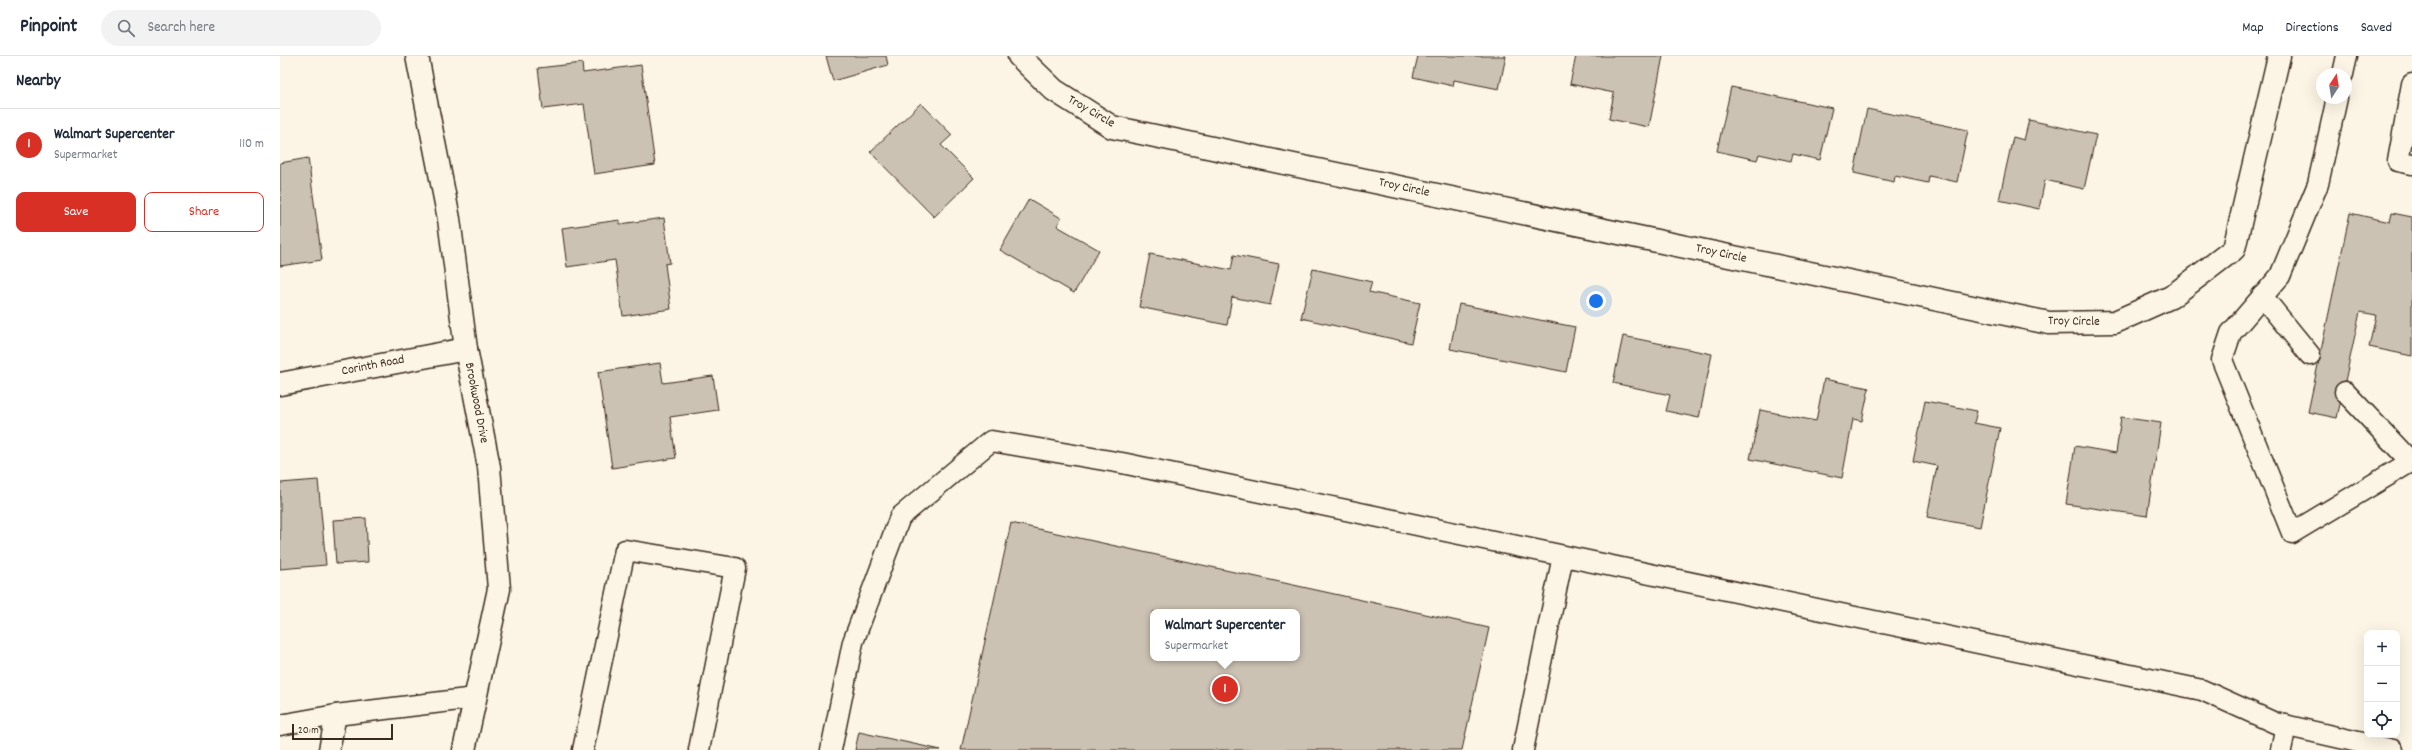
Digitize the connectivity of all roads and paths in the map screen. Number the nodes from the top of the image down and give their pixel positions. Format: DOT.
graph roads {
  1 [pos="417,56"];
  2 [pos="1019,56"];
  3 [pos="2279,56"];
  4 [pos="2346,56"];
  5 [pos="2343,68"];
  6 [pos="2412,84"];
  7 [pos="2336,104"];
  8 [pos="2412,164"];
  9 [pos="2262,296"];
  10 [pos="466,349"];
  11 [pos="2310,355"];
  12 [pos="280,384"];
  13 [pos="2345,392"];
  14 [pos="2411,461"];
  15 [pos="1563,556"];
  16 [pos="476,698"];
  17 [pos="336,715"];
  18 [pos="280,725"];
  19 [pos="2286,725"];
  20 [pos="329,750"];
  21 [pos="464,750"];
  22 [pos="583,750"];
  23 [pos="699,750"];
  24 [pos="831,750"];
  25 [pos="1523,750"];
  26 [pos="2281,750"];
  27 [pos="2393,750"];
  1 -- 10 [label="street, Brookwood Drive"];
  2 -- 3 [label="street, Troy Circle"];
  4 -- 5 [label="lane"];
  6 -- 8 [label="lane"];
  7 -- 9 [label="lane"];
  9 -- 11 [label="lane"];
  9 -- 14 [label="lane"];
  10 -- 12 [label="street, Corinth Road"];
  10 -- 16 [label="street, Brookwood Drive"];
  13 -- 14 [label="lane"];
  15 -- 19 [label="lane"];
  15 -- 24 [label="lane"];
  15 -- 25 [label="lane"];
  16 -- 17 [label="lane"];
  16 -- 21 [label="street, Brookwood Drive"];
  17 -- 18 [label="lane"];
  17 -- 20 [label="lane"];
  19 -- 26 [label="lane"];
  19 -- 27 [label="lane"];
  22 -- 23 [label="lane"];
}
